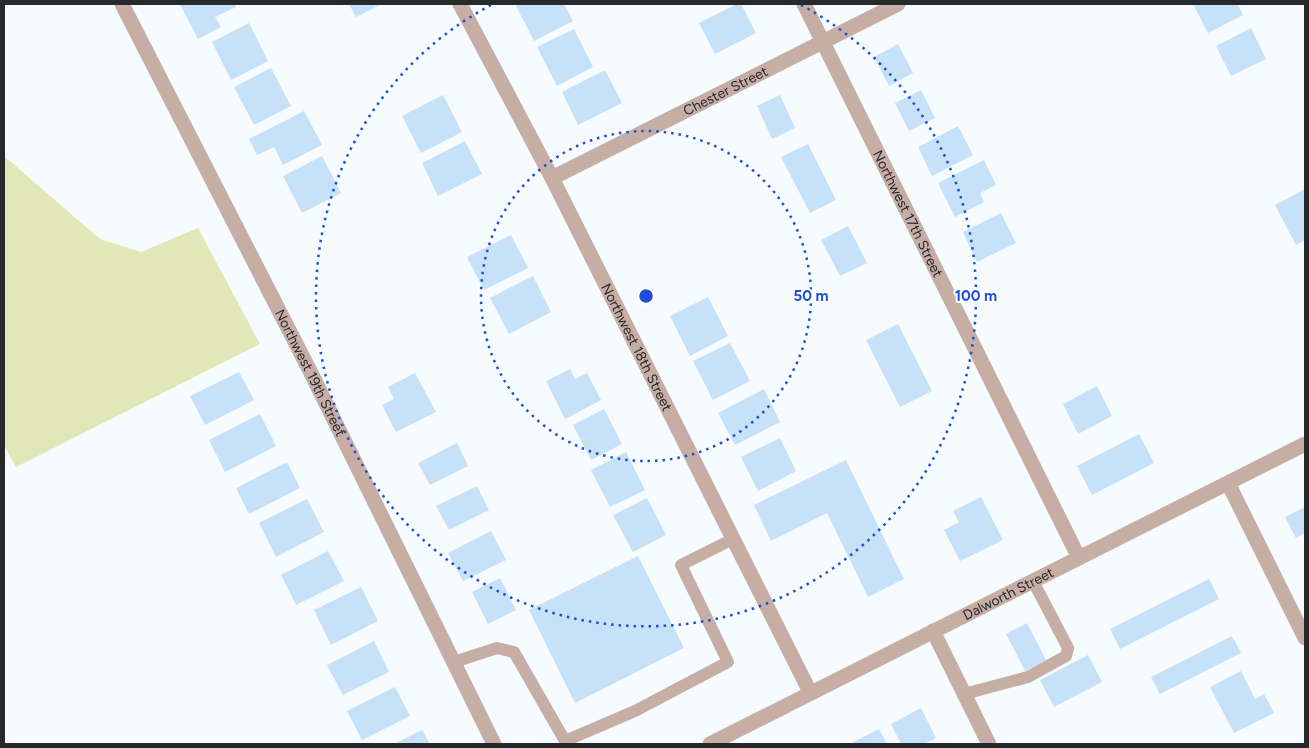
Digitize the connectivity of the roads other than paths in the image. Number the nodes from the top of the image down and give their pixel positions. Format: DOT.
graph roads {
  1 [pos="122,4"];
  2 [pos="460,4"];
  3 [pos="804,4"];
  4 [pos="898,4"];
  5 [pos="822,41"];
  6 [pos="552,178"];
  7 [pos="1305,444"];
  8 [pos="1228,483"];
  9 [pos="733,539"];
  10 [pos="1079,558"];
  11 [pos="1033,581"];
  12 [pos="933,631"];
  13 [pos="1305,638"];
  14 [pos="454,662"];
  15 [pos="810,692"];
  16 [pos="964,694"];
  17 [pos="494,744"];
  18 [pos="710,744"];
  19 [pos="989,744"];
  1 -- 14 [label="street, Northwest 19th Street"];
  2 -- 6 [label="street, Northwest 18th Street"];
  3 -- 5 [label="street, Northwest 17th Street"];
  4 -- 5 [label="street, Chester Street"];
  5 -- 6 [label="street, Chester Street"];
  5 -- 10 [label="street, Northwest 17th Street"];
  6 -- 9 [label="street, Northwest 18th Street"];
  7 -- 8 [label="street, Dalworth Street"];
  8 -- 10 [label="street, Dalworth Street"];
  8 -- 13 [label="street"];
  9 -- 14 [label="lane"];
  9 -- 15 [label="street, Northwest 18th Street"];
  10 -- 11 [label="street, Dalworth Street"];
  11 -- 12 [label="street, Dalworth Street"];
  11 -- 16 [label="lane"];
  12 -- 15 [label="street, Dalworth Street"];
  12 -- 16 [label="street"];
  14 -- 17 [label="street, Northwest 19th Street"];
  15 -- 18 [label="street, Dalworth Street"];
  16 -- 19 [label="street"];
}
